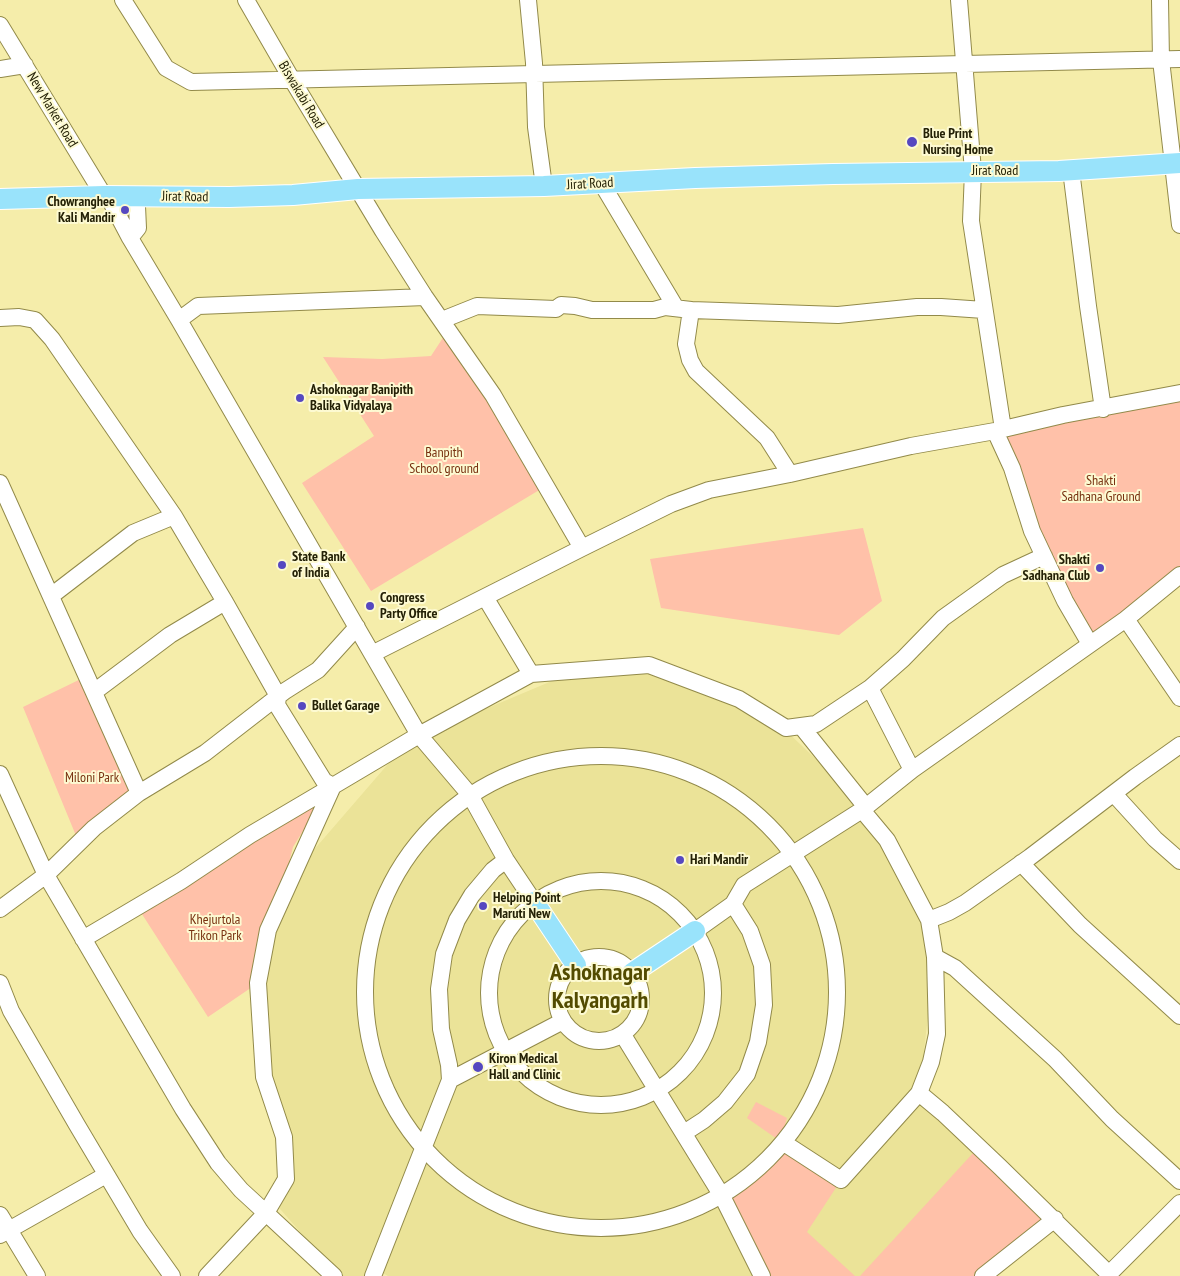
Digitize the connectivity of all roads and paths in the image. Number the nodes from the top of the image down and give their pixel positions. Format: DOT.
graph roads {
  1 [pos="123,0"];
  2 [pos="246,0"];
  3 [pos="528,0"];
  4 [pos="959,0"];
  5 [pos="1160,0"];
  6 [pos="0,25"];
  7 [pos="1180,59"];
  8 [pos="1162,60"];
  9 [pos="964,64"];
  10 [pos="25,66"];
  11 [pos="0,69"];
  12 [pos="535,73"];
  13 [pos="291,78"];
  14 [pos="1177,163"];
  15 [pos="1071,170"];
  16 [pos="972,171"];
  17 [pos="602,184"];
  18 [pos="544,186"];
  19 [pos="358,189"];
  20 [pos="104,196"];
  21 [pos="139,196"];
  22 [pos="0,199"];
  23 [pos="1180,225"];
  24 [pos="130,238"];
  25 [pos="425,296"];
  26 [pos="683,309"];
  27 [pos="984,310"];
  28 [pos="0,318"];
  29 [pos="179,320"];
  30 [pos="442,320"];
  31 [pos="1180,393"];
  32 [pos="1103,409"];
  33 [pos="999,430"];
  34 [pos="790,474"];
  35 [pos="0,483"];
  36 [pos="174,516"];
  37 [pos="582,548"];
  38 [pos="1044,556"];
  39 [pos="1180,575"];
  40 [pos="51,596"];
  41 [pos="485,597"];
  42 [pos="225,602"];
  43 [pos="1126,619"];
  44 [pos="357,627"];
  45 [pos="1090,644"];
  46 [pos="372,654"];
  47 [pos="532,674"];
  48 [pos="870,688"];
  49 [pos="94,692"];
  50 [pos="278,696"];
  51 [pos="1180,698"];
  52 [pos="801,726"];
  53 [pos="419,735"];
  54 [pos="1180,745"];
  55 [pos="912,770"];
  56 [pos="0,774"];
  57 [pos="333,786"];
  58 [pos="139,794"];
  59 [pos="1114,794"];
  60 [pos="470,795"];
  61 [pos="864,809"];
  62 [pos="792,854"];
  63 [pos="506,860"];
  64 [pos="1180,861"];
  65 [pos="1021,863"];
  66 [pos="46,875"];
  67 [pos="534,902"];
  68 [pos="733,904"];
  69 [pos="0,909"];
  70 [pos="929,920"];
  71 [pos="695,931"];
  72 [pos="83,939"];
  73 [pos="935,958"];
  74 [pos="576,965"];
  75 [pos="632,973"];
  76 [pos="0,983"];
  77 [pos="1180,1016"];
  78 [pos="563,1021"];
  79 [pos="623,1035"];
  80 [pos="505,1051"];
  81 [pos="450,1080"];
  82 [pos="658,1091"];
  83 [pos="919,1093"];
  84 [pos="684,1133"];
  85 [pos="784,1143"];
  86 [pos="424,1148"];
  87 [pos="106,1174"];
  88 [pos="1180,1181"];
  89 [pos="722,1196"];
  90 [pos="1180,1203"];
  91 [pos="266,1213"];
  92 [pos="0,1215"];
  93 [pos="1054,1219"];
  94 [pos="4,1232"];
  95 [pos="379,1274"];
  96 [pos="1110,1275"];
  97 [pos="37,1276"];
  98 [pos="172,1276"];
  99 [pos="207,1276"];
  100 [pos="334,1276"];
  101 [pos="762,1276"];
  102 [pos="983,1276"];
  1 -- 13 [label="street"];
  2 -- 13 [label="street, Biswakabi Road"];
  3 -- 12 [label="street"];
  4 -- 9 [label="street"];
  5 -- 8 [label="street"];
  6 -- 10 [label="street, New Market Road"];
  7 -- 8 [label="street"];
  8 -- 9 [label="street"];
  8 -- 14 [label="street"];
  9 -- 12 [label="street"];
  9 -- 16 [label="street"];
  10 -- 11 [label="street"];
  10 -- 20 [label="street, New Market Road"];
  12 -- 13 [label="street"];
  12 -- 18 [label="street"];
  13 -- 19 [label="street, Biswakabi Road"];
  14 -- 15 [label="main road, Jirat Road"];
  14 -- 23 [label="street"];
  15 -- 16 [label="main road, Jirat Road"];
  15 -- 32 [label="street"];
  16 -- 17 [label="main road, Jirat Road"];
  16 -- 27 [label="street"];
  17 -- 18 [label="main road, Jirat Road"];
  17 -- 26 [label="street"];
  18 -- 19 [label="main road, Jirat Road"];
  19 -- 21 [label="main road, Jirat Road"];
  19 -- 25 [label="street, Biswakabi Road"];
  20 -- 21 [label="main road, Jirat Road"];
  20 -- 22 [label="main road, Jirat Road"];
  20 -- 24 [label="street, New Market Road"];
  21 -- 24 [label="street"];
  24 -- 29 [label="street, New Market Road"];
  25 -- 29 [label="street"];
  25 -- 30 [label="street, Biswakabi Road"];
  26 -- 27 [label="street"];
  26 -- 30 [label="street"];
  26 -- 34 [label="street"];
  27 -- 33 [label="street"];
  28 -- 36 [label="street"];
  29 -- 44 [label="street, New Market Road"];
  30 -- 37 [label="street, Biswakabi Road"];
  31 -- 32 [label="street"];
  32 -- 33 [label="street"];
  33 -- 34 [label="street"];
  33 -- 38 [label="street"];
  34 -- 37 [label="street"];
  35 -- 40 [label="street"];
  36 -- 40 [label="street"];
  36 -- 42 [label="street"];
  37 -- 41 [label="street"];
  38 -- 45 [label="street"];
  38 -- 48 [label="street"];
  39 -- 43 [label="street"];
  40 -- 49 [label="street"];
  41 -- 46 [label="street"];
  41 -- 47 [label="street"];
  42 -- 49 [label="street"];
  42 -- 50 [label="street"];
  43 -- 45 [label="street"];
  43 -- 51 [label="street"];
  44 -- 46 [label="street, New Market Road"];
  44 -- 50 [label="street"];
  45 -- 55 [label="street"];
  46 -- 53 [label="street, New Market Road"];
  47 -- 52 [label="street"];
  47 -- 53 [label="street"];
  48 -- 52 [label="street"];
  48 -- 55 [label="street"];
  49 -- 58 [label="street"];
  50 -- 57 [label="street"];
  50 -- 58 [label="street"];
  52 -- 61 [label="street"];
  53 -- 57 [label="street"];
  53 -- 60 [label="street, New Market Road"];
  54 -- 59 [label="street"];
  55 -- 61 [label="street"];
  56 -- 66 [label="street"];
  57 -- 72 [label="street"];
  57 -- 91 [label="street"];
  58 -- 66 [label="street"];
  59 -- 64 [label="street"];
  59 -- 65 [label="street"];
  60 -- 62 [label="street"];
  60 -- 63 [label="street, New Market Road"];
  60 -- 86 [label="street"];
  61 -- 62 [label="street"];
  61 -- 70 [label="street"];
  62 -- 68 [label="street"];
  62 -- 85 [label="street"];
  63 -- 67 [label="street, New Market Road"];
  63 -- 81 [label="street"];
  65 -- 70 [label="street"];
  65 -- 77 [label="street"];
  66 -- 69 [label="street"];
  66 -- 72 [label="street"];
  67 -- 71 [label="street"];
  67 -- 74 [label="main road"];
  67 -- 80 [label="street"];
  68 -- 71 [label="street"];
  68 -- 84 [label="street"];
  70 -- 73 [label="street"];
  71 -- 75 [label="main road"];
  71 -- 82 [label="street"];
  72 -- 91 [label="street"];
  73 -- 83 [label="street"];
  73 -- 88 [label="street"];
  74 -- 75 [label="street"];
  74 -- 78 [label="street"];
  75 -- 79 [label="street"];
  76 -- 87 [label="street"];
  78 -- 79 [label="street"];
  78 -- 80 [label="street"];
  79 -- 82 [label="street"];
  80 -- 81 [label="street"];
  80 -- 82 [label="street"];
  81 -- 86 [label="street"];
  82 -- 84 [label="street"];
  83 -- 85 [label="street"];
  83 -- 93 [label="street"];
  84 -- 89 [label="street"];
  85 -- 89 [label="street"];
  86 -- 89 [label="street"];
  86 -- 95 [label="street"];
  87 -- 94 [label="street"];
  87 -- 98 [label="street"];
  89 -- 101 [label="street"];
  90 -- 96 [label="street"];
  91 -- 99 [label="street"];
  91 -- 100 [label="street"];
  92 -- 94 [label="street"];
  93 -- 96 [label="street"];
  93 -- 102 [label="street"];
  94 -- 97 [label="street"];
}
